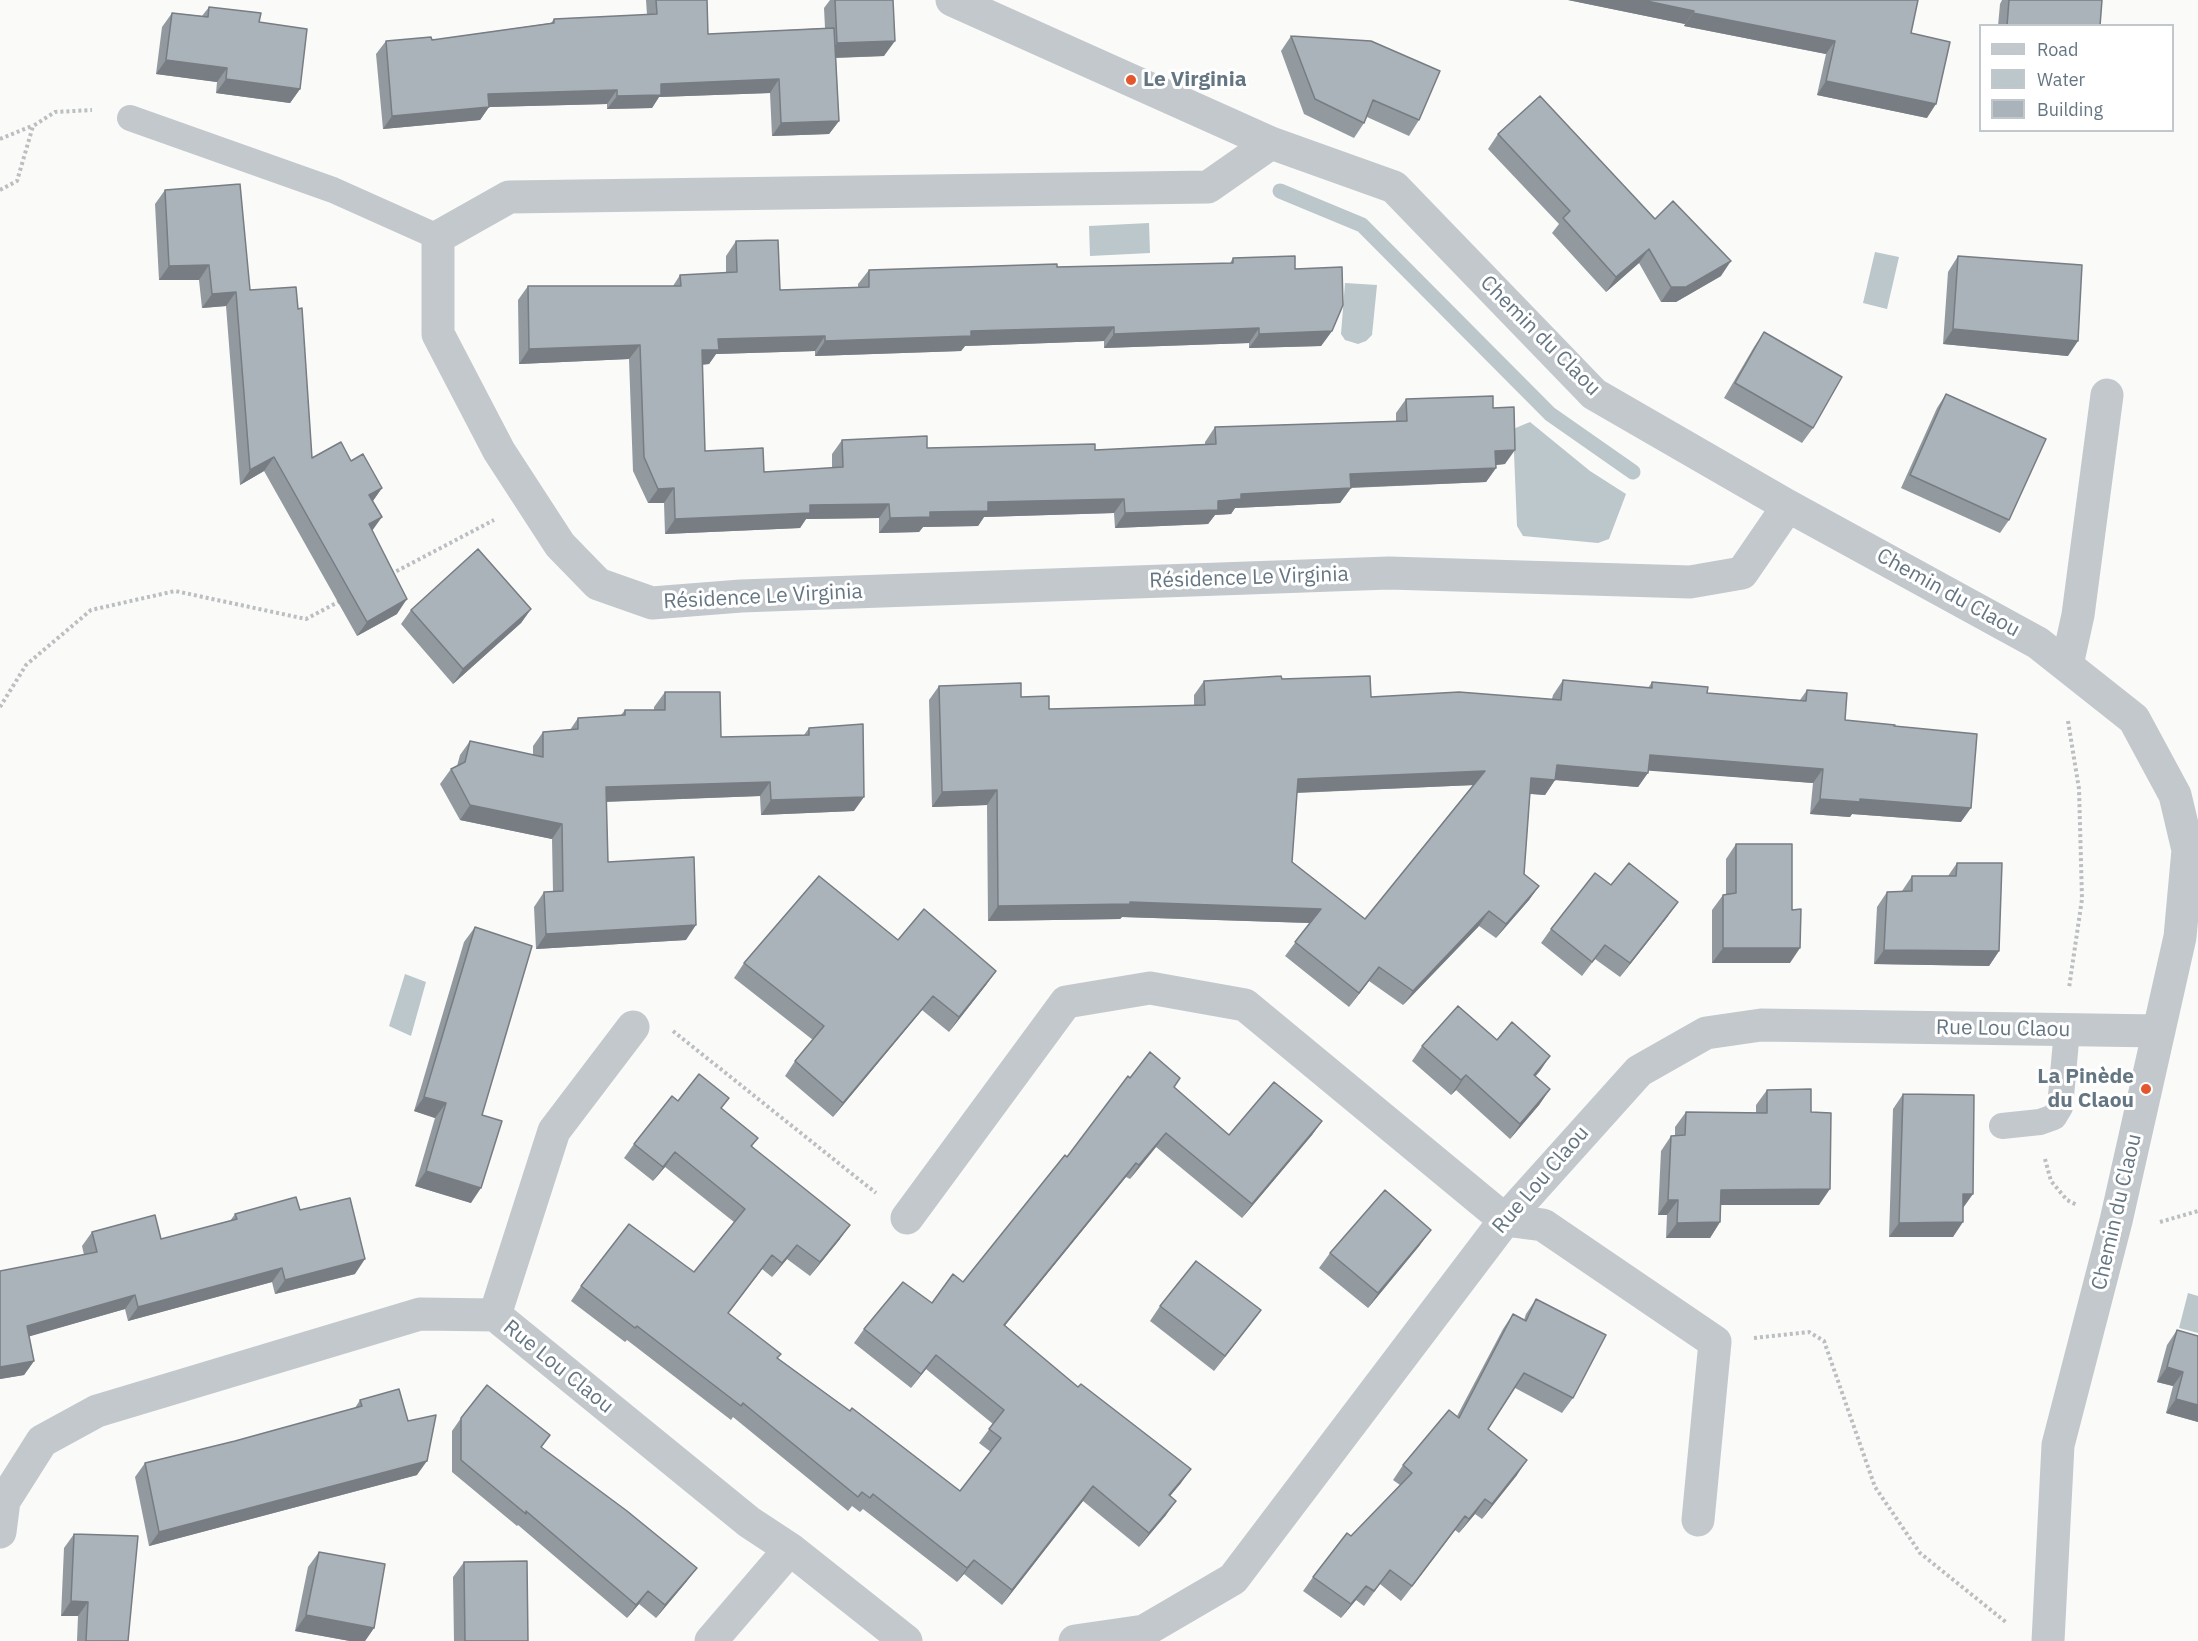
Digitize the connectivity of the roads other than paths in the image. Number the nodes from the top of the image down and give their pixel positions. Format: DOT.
graph roads {
  1 [pos="952,0"];
  2 [pos="130,118"];
  3 [pos="1271,143"];
  4 [pos="438,237"];
  5 [pos="2108,395"];
  6 [pos="1788,506"];
  7 [pos="2067,665"];
  8 [pos="2190,908"];
  9 [pos="633,1027"];
  10 [pos="2067,1030"];
  11 [pos="2158,1031"];
  12 [pos="2002,1126"];
  13 [pos="907,1218"];
  14 [pos="1505,1220"];
  15 [pos="495,1315"];
  16 [pos="1698,1520"];
  17 [pos="0,1532"];
  18 [pos="790,1549"];
  19 [pos="711,1641"];
  20 [pos="906,1641"];
  21 [pos="1075,1641"];
  22 [pos="2048,1641"];
  1 -- 3 [label="street, Chemin du Claou"];
  2 -- 4 [label="lane"];
  3 -- 4 [label="street"];
  3 -- 6 [label="street, Chemin du Claou"];
  4 -- 6 [label="street, Résidence Le Virginia"];
  5 -- 7 [label="street"];
  6 -- 7 [label="street, Chemin du Claou"];
  7 -- 8 [label="street, Chemin du Claou"];
  8 -- 11 [label="street, Chemin du Claou"];
  9 -- 15 [label="street"];
  10 -- 11 [label="street, Rue Lou Claou"];
  10 -- 12 [label="lane"];
  10 -- 14 [label="street, Rue Lou Claou"];
  11 -- 22 [label="street, Chemin du Claou"];
  13 -- 14 [label="street"];
  14 -- 16 [label="street"];
  14 -- 21 [label="street, Rue Lou Claou"];
  15 -- 17 [label="street, Rue Lou Claou"];
  15 -- 18 [label="street, Rue Lou Claou"];
  18 -- 19 [label="street"];
  18 -- 20 [label="street, Rue Lou Claou"];
}
